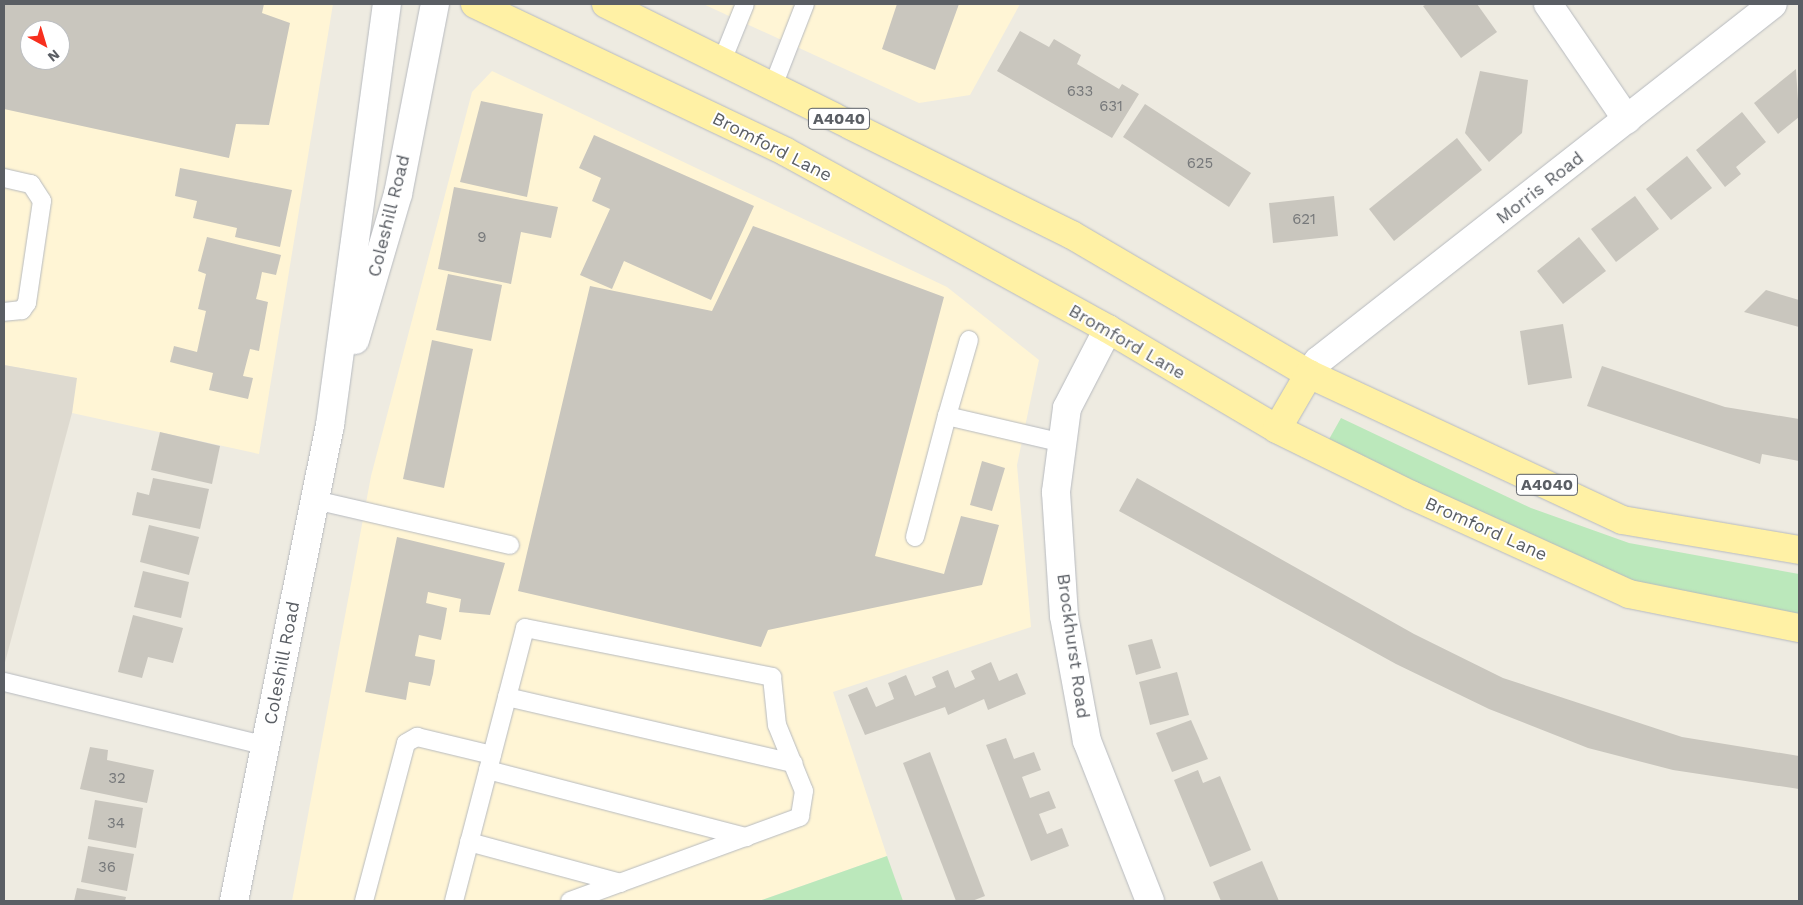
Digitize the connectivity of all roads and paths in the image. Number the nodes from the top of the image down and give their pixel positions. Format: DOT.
graph roads {
  1 [pos="387,4"];
  2 [pos="435,4"];
  3 [pos="475,4"];
  4 [pos="606,4"];
  5 [pos="745,4"];
  6 [pos="805,4"];
  7 [pos="1548,4"];
  8 [pos="1772,4"];
  9 [pos="722,61"];
  10 [pos="773,86"];
  11 [pos="1627,120"];
  12 [pos="4,178"];
  13 [pos="4,312"];
  14 [pos="1108,330"];
  15 [pos="969,340"];
  16 [pos="1309,374"];
  17 [pos="948,416"];
  18 [pos="330,425"];
  19 [pos="1277,429"];
  20 [pos="1063,443"];
  21 [pos="315,500"];
  22 [pos="915,537"];
  23 [pos="510,545"];
  24 [pos="1799,550"];
  25 [pos="1799,628"];
  26 [pos="4,682"];
  27 [pos="507,697"];
  28 [pos="266,746"];
  29 [pos="490,762"];
  30 [pos="793,764"];
  31 [pos="746,837"];
  32 [pos="469,842"];
  33 [pos="621,883"];
  34 [pos="234,901"];
  35 [pos="364,901"];
  36 [pos="454,901"];
  37 [pos="570,901"];
  38 [pos="1150,901"];
  1 -- 18 [label="main road, Coleshill Road"];
  2 -- 18 [label="main road, Coleshill Road"];
  3 -- 14 [label="main road, Bromford Lane"];
  4 -- 9 [label="main road, A4040"];
  5 -- 9 [label="lane"];
  6 -- 10 [label="lane"];
  7 -- 11 [label="main road"];
  8 -- 11 [label="main road, Morris Road"];
  9 -- 10 [label="main road, A4040"];
  10 -- 16 [label="main road, A4040"];
  11 -- 16 [label="main road, Morris Road"];
  12 -- 13 [label="lane"];
  14 -- 19 [label="main road, Bromford Lane"];
  14 -- 20 [label="main road, Brockhurst Road"];
  15 -- 17 [label="lane"];
  16 -- 19 [label="main road"];
  16 -- 24 [label="main road, A4040"];
  17 -- 20 [label="lane"];
  17 -- 22 [label="lane"];
  18 -- 21 [label="main road, Coleshill Road"];
  19 -- 25 [label="main road, Bromford Lane"];
  20 -- 38 [label="main road, Brockhurst Road"];
  21 -- 23 [label="lane"];
  21 -- 28 [label="main road, Coleshill Road"];
  26 -- 28 [label="lane"];
  27 -- 29 [label="lane"];
  27 -- 30 [label="lane"];
  27 -- 30 [label="lane"];
  28 -- 34 [label="main road, Coleshill Road"];
  29 -- 31 [label="lane"];
  29 -- 32 [label="lane"];
  29 -- 35 [label="lane"];
  30 -- 31 [label="lane"];
  31 -- 33 [label="lane"];
  32 -- 33 [label="lane"];
  32 -- 36 [label="lane"];
  33 -- 37 [label="lane"];
}
